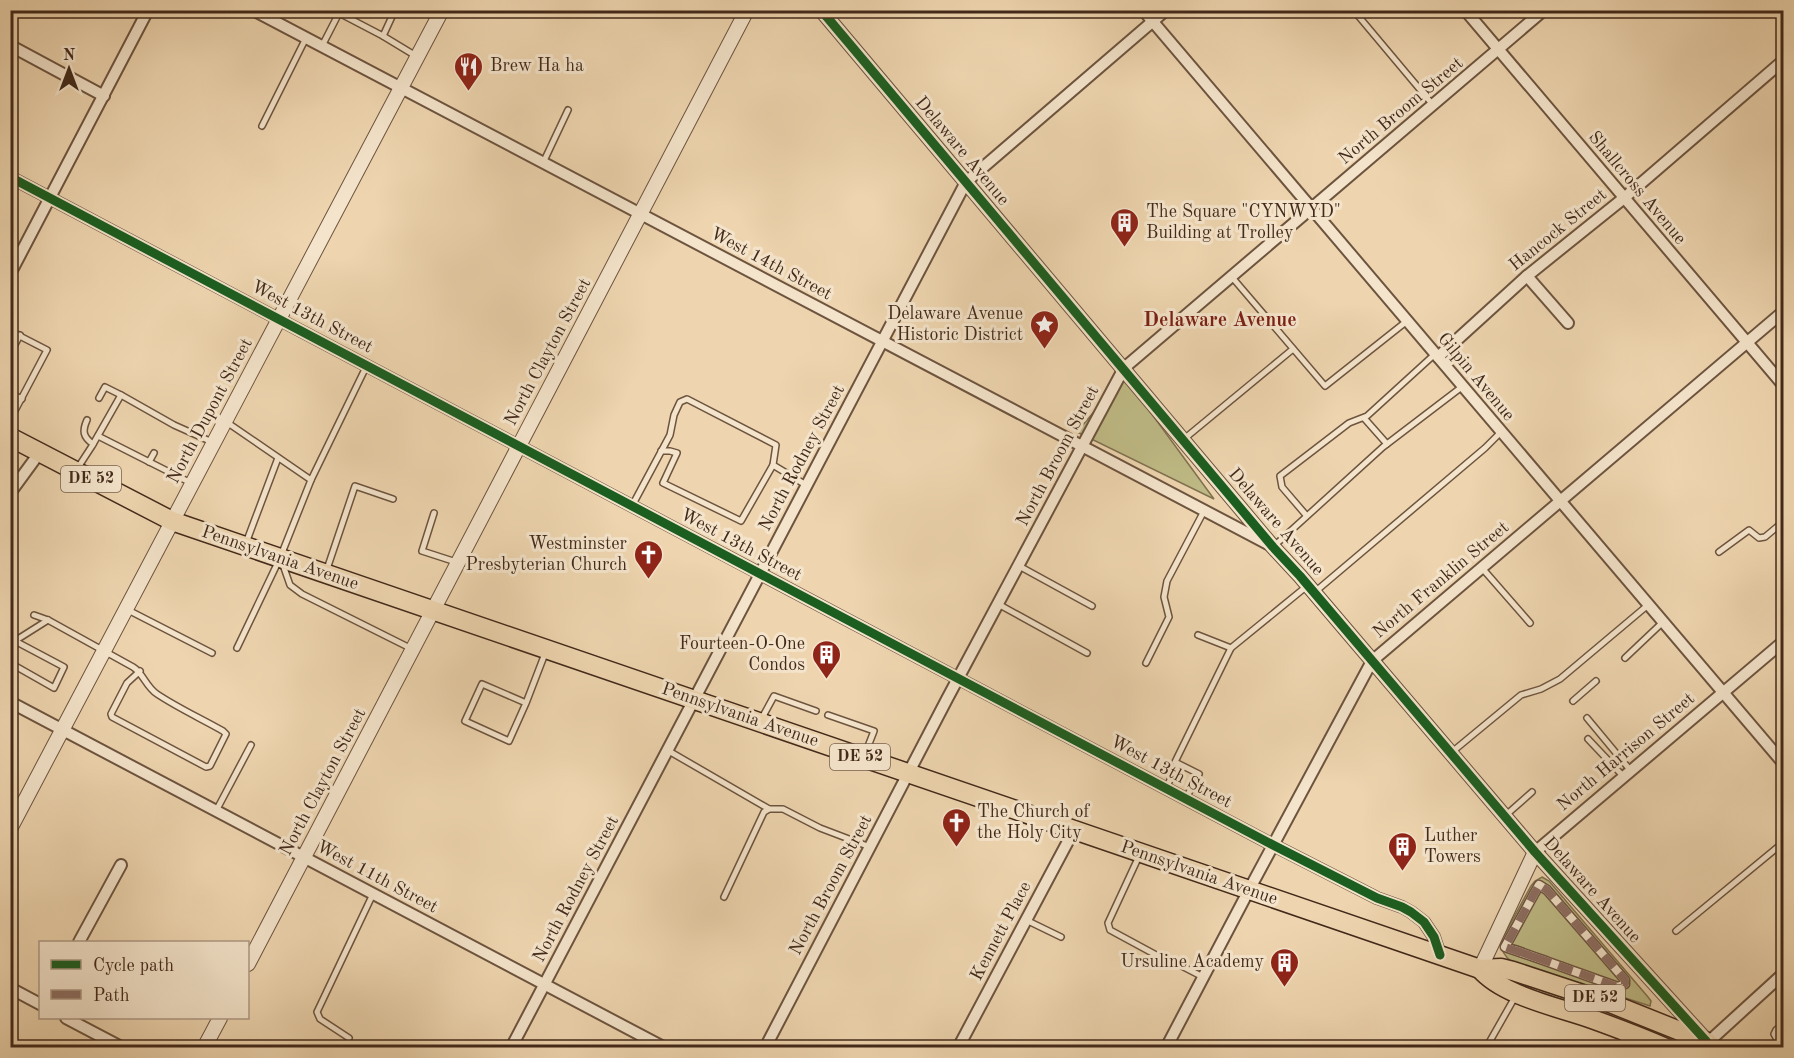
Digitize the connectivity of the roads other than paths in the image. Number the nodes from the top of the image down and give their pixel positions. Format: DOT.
graph roads {
  1 [pos="148,10"];
  2 [pos="253,10"];
  3 [pos="395,10"];
  4 [pos="442,10"];
  5 [pos="475,10"];
  6 [pos="484,10"];
  7 [pos="747,10"];
  8 [pos="813,10"];
  9 [pos="1143,10"];
  10 [pos="1166,10"];
  11 [pos="1465,10"];
  12 [pos="1544,10"];
  13 [pos="340,12"];
  14 [pos="1355,12"];
  15 [pos="825,16"];
  16 [pos="1153,22"];
  17 [pos="383,36"];
  18 [pos="306,38"];
  19 [pos="11,46"];
  20 [pos="322,47"];
  21 [pos="1498,50"];
  22 [pos="417,57"];
  23 [pos="1784,60"];
  24 [pos="401,88"];
  25 [pos="104,96"];
  26 [pos="1433,105"];
  27 [pos="568,110"];
  28 [pos="262,126"];
  29 [pos="543,163"];
  30 [pos="10,177"];
  31 [pos="966,182"];
  32 [pos="50,198"];
  33 [pos="1624,198"];
  34 [pos="1311,208"];
  35 [pos="640,214"];
  36 [pos="10,274"];
  37 [pos="1231,276"];
  38 [pos="1527,276"];
  39 [pos="1784,311"];
  40 [pos="279,319"];
  41 [pos="1407,321"];
  42 [pos="1568,323"];
  43 [pos="10,331"];
  44 [pos="20,335"];
  45 [pos="882,341"];
  46 [pos="1746,343"];
  47 [pos="1293,349"];
  48 [pos="10,354"];
  49 [pos="1436,355"];
  50 [pos="367,365"];
  51 [pos="1124,368"];
  52 [pos="1463,386"];
  53 [pos="1784,387"];
  54 [pos="10,393"];
  55 [pos="121,395"];
  56 [pos="99,398"];
  57 [pos="22,399"];
  58 [pos="1364,418"];
  59 [pos="10,420"];
  60 [pos="87,420"];
  61 [pos="225,421"];
  62 [pos="1501,432"];
  63 [pos="98,436"];
  64 [pos="121,436"];
  65 [pos="10,437"];
  66 [pos="1184,439"];
  67 [pos="213,443"];
  68 [pos="93,444"];
  69 [pos="1387,444"];
  70 [pos="117,445"];
  71 [pos="519,446"];
  72 [pos="1082,446"];
  73 [pos="661,451"];
  74 [pos="40,452"];
  75 [pos="153,453"];
  76 [pos="278,458"];
  77 [pos="149,462"];
  78 [pos="773,465"];
  79 [pos="76,471"];
  80 [pos="311,480"];
  81 [pos="191,483"];
  82 [pos="806,485"];
  83 [pos="10,493"];
  84 [pos="393,499"];
  85 [pos="1560,501"];
  86 [pos="632,506"];
  87 [pos="1204,511"];
  88 [pos="434,513"];
  89 [pos="1306,515"];
  90 [pos="172,521"];
  91 [pos="1784,521"];
  92 [pos="246,546"];
  93 [pos="1273,547"];
  94 [pos="1719,552"];
  95 [pos="280,558"];
  96 [pos="458,562"];
  97 [pos="1019,566"];
  98 [pos="1482,568"];
  99 [pos="760,573"];
  100 [pos="326,574"];
  101 [pos="1312,589"];
  102 [pos="998,604"];
  103 [pos="1648,605"];
  104 [pos="1092,606"];
  105 [pos="125,609"];
  106 [pos="433,610"];
  107 [pos="34,615"];
  108 [pos="48,620"];
  109 [pos="1663,622"];
  110 [pos="1530,623"];
  111 [pos="1198,635"];
  112 [pos="1784,641"];
  113 [pos="13,642"];
  114 [pos="237,648"];
  115 [pos="1231,648"];
  116 [pos="412,649"];
  117 [pos="546,649"];
  118 [pos="104,650"];
  119 [pos="212,653"];
  120 [pos="1087,653"];
  121 [pos="1624,658"];
  122 [pos="1372,661"];
  123 [pos="10,663"];
  124 [pos="1146,663"];
  125 [pos="140,671"];
  126 [pos="959,679"];
  127 [pos="1596,681"];
  128 [pos="1723,693"];
  129 [pos="694,700"];
  130 [pos="1573,701"];
  131 [pos="10,702"];
  132 [pos="526,703"];
  133 [pos="816,711"];
  134 [pos="828,715"];
  135 [pos="1587,718"];
  136 [pos="760,722"];
  137 [pos="62,730"];
  138 [pos="1588,739"];
  139 [pos="251,745"];
  140 [pos="667,750"];
  141 [pos="1451,753"];
  142 [pos="864,758"];
  143 [pos="1782,759"];
  144 [pos="1178,764"];
  145 [pos="909,773"];
  146 [pos="1628,774"];
  147 [pos="1166,788"];
  148 [pos="1532,792"];
  149 [pos="1186,798"];
  150 [pos="769,809"];
  151 [pos="216,811"];
  152 [pos="1504,816"];
  153 [pos="10,828"];
  154 [pos="1074,830"];
  155 [pos="1784,842"];
  156 [pos="1273,845"];
  157 [pos="870,847"];
  158 [pos="1535,852"];
  159 [pos="1141,853"];
  160 [pos="304,857"];
  161 [pos="121,865"];
  162 [pos="1249,890"];
  163 [pos="373,894"];
  164 [pos="724,897"];
  165 [pos="1026,920"];
  166 [pos="1676,931"];
  167 [pos="1061,937"];
  168 [pos="80,941"];
  169 [pos="1440,955"];
  170 [pos="249,962"];
  171 [pos="1546,962"];
  172 [pos="1480,969"];
  173 [pos="1784,973"];
  174 [pos="1203,977"];
  175 [pos="544,984"];
  176 [pos="10,988"];
  177 [pos="1517,993"];
  178 [pos="39,1003"];
  179 [pos="70,1019"];
  180 [pos="219,1019"];
  181 [pos="1784,1023"];
  182 [pos="349,1038"];
  183 [pos="1623,1040"];
  184 [pos="1708,1046"];
  185 [pos="123,1047"];
  186 [pos="204,1047"];
  187 [pos="511,1047"];
  188 [pos="665,1047"];
  189 [pos="765,1047"];
  190 [pos="958,1047"];
  191 [pos="1166,1047"];
  192 [pos="1486,1047"];
  193 [pos="1666,1047"];
  194 [pos="1782,1047"];
  1 -- 25 [label="street"];
  2 -- 18 [label="street, West 14th Street"];
  3 -- 17 [label="lane"];
  4 -- 22 [label="street, North Dupont Street"];
  5 -- 6 [label="lane"];
  7 -- 35 [label="street, North Clayton Street"];
  8 -- 15 [label="street"];
  9 -- 16 [label="street, Gilpin Avenue"];
  10 -- 16 [label="street, North Rodney Street"];
  11 -- 21 [label="street, Shallcross Avenue"];
  12 -- 21 [label="street, North Broom Street"];
  13 -- 17 [label="lane"];
  13 -- 20 [label="lane"];
  14 -- 26 [label="lane"];
  15 -- 31 [label="street, Delaware Avenue"];
  16 -- 31 [label="street, North Rodney Street"];
  16 -- 34 [label="street, Gilpin Avenue"];
  17 -- 22 [label="lane"];
  18 -- 20 [label="street, West 14th Street"];
  18 -- 28 [label="lane"];
  19 -- 25 [label="street"];
  20 -- 24 [label="street, West 14th Street"];
  21 -- 26 [label="street, North Broom Street"];
  21 -- 33 [label="street, Shallcross Avenue"];
  22 -- 24 [label="street, North Dupont Street"];
  23 -- 33 [label="street, Hancock Street"];
  24 -- 29 [label="street, West 14th Street"];
  24 -- 40 [label="street, North Dupont Street"];
  25 -- 32 [label="street"];
  26 -- 34 [label="street, North Broom Street"];
  27 -- 29 [label="lane"];
  29 -- 35 [label="street, West 14th Street"];
  30 -- 32 [label="street, West 13th Street"];
  31 -- 45 [label="street, North Rodney Street"];
  31 -- 51 [label="street, Delaware Avenue"];
  32 -- 36 [label="street"];
  32 -- 40 [label="street, West 13th Street"];
  33 -- 38 [label="street, Hancock Street"];
  33 -- 46 [label="street, Shallcross Avenue"];
  34 -- 37 [label="street, North Broom Street"];
  34 -- 41 [label="street, Gilpin Avenue"];
  35 -- 45 [label="street, West 14th Street"];
  35 -- 71 [label="street, North Clayton Street"];
  37 -- 47 [label="lane"];
  37 -- 51 [label="street, North Broom Street"];
  38 -- 42 [label="street"];
  38 -- 49 [label="street, Hancock Street"];
  39 -- 46 [label="street, North Franklin Street"];
  40 -- 50 [label="street, West 13th Street"];
  40 -- 61 [label="street, North Dupont Street"];
  41 -- 47 [label="lane"];
  41 -- 49 [label="street, Gilpin Avenue"];
  43 -- 44 [label="lane"];
  44 -- 48 [label="lane"];
  44 -- 57 [label="lane"];
  45 -- 72 [label="street, West 14th Street"];
  45 -- 82 [label="street, North Rodney Street"];
  46 -- 53 [label="street, Shallcross Avenue"];
  46 -- 85 [label="street, North Franklin Street"];
  47 -- 66 [label="lane"];
  49 -- 52 [label="street, Gilpin Avenue"];
  49 -- 58 [label="lane"];
  50 -- 71 [label="street, West 13th Street"];
  50 -- 80 [label="lane"];
  51 -- 66 [label="street, Delaware Avenue"];
  51 -- 72 [label="street, North Broom Street"];
  52 -- 62 [label="street, Gilpin Avenue"];
  52 -- 69 [label="lane"];
  54 -- 57 [label="lane"];
  55 -- 56 [label="lane"];
  55 -- 63 [label="lane"];
  55 -- 67 [label="lane"];
  57 -- 59 [label="lane"];
  58 -- 69 [label="lane"];
  58 -- 89 [label="lane"];
  60 -- 68 [label="lane"];
  61 -- 67 [label="street, North Dupont Street"];
  61 -- 76 [label="lane"];
  62 -- 85 [label="street, Gilpin Avenue"];
  62 -- 101 [label="lane"];
  63 -- 68 [label="lane"];
  63 -- 70 [label="lane"];
  64 -- 70 [label="lane"];
  65 -- 74 [label="main road, Pennsylvania Avenue / DE 52"];
  66 -- 93 [label="street, Delaware Avenue"];
  67 -- 81 [label="street, North Dupont Street"];
  68 -- 79 [label="lane"];
  69 -- 89 [label="lane"];
  70 -- 77 [label="lane"];
  71 -- 86 [label="street, West 13th Street"];
  71 -- 96 [label="street, North Clayton Street"];
  72 -- 87 [label="street, West 14th Street"];
  72 -- 97 [label="street, North Broom Street"];
  73 -- 78 [label="lane"];
  73 -- 78 [label="lane"];
  73 -- 86 [label="lane"];
  74 -- 79 [label="main road, Pennsylvania Avenue / DE 52"];
  74 -- 83 [label="street"];
  75 -- 77 [label="lane"];
  76 -- 80 [label="lane"];
  76 -- 92 [label="lane"];
  77 -- 81 [label="lane"];
  78 -- 82 [label="lane"];
  79 -- 90 [label="main road, Pennsylvania Avenue / DE 52"];
  80 -- 95 [label="lane"];
  81 -- 90 [label="street, North Dupont Street"];
  82 -- 99 [label="street, North Rodney Street"];
  84 -- 100 [label="lane"];
  85 -- 98 [label="street, North Franklin Street"];
  85 -- 103 [label="street, Gilpin Avenue"];
  86 -- 99 [label="street, West 13th Street"];
  87 -- 93 [label="street, West 14th Street"];
  87 -- 124 [label="lane"];
  88 -- 96 [label="lane"];
  89 -- 93 [label="lane"];
  90 -- 92 [label="main road, Pennsylvania Avenue / DE 52"];
  90 -- 105 [label="street, North Dupont Street"];
  91 -- 94 [label="lane"];
  92 -- 95 [label="main road, Pennsylvania Avenue / DE 52"];
  93 -- 101 [label="street, Delaware Avenue"];
  95 -- 100 [label="main road, Pennsylvania Avenue / DE 52"];
  95 -- 114 [label="lane"];
  95 -- 116 [label="lane"];
  96 -- 106 [label="street, North Clayton Street"];
  97 -- 102 [label="street, North Broom Street"];
  97 -- 104 [label="lane"];
  98 -- 110 [label="lane"];
  98 -- 122 [label="street, North Franklin Street"];
  99 -- 126 [label="street, West 13th Street"];
  99 -- 129 [label="street, North Rodney Street"];
  100 -- 106 [label="main road, Pennsylvania Avenue / DE 52"];
  101 -- 115 [label="lane"];
  101 -- 122 [label="street, Delaware Avenue"];
  102 -- 120 [label="lane"];
  102 -- 126 [label="street, North Broom Street"];
  103 -- 109 [label="street, Gilpin Avenue"];
  103 -- 141 [label="lane"];
  105 -- 118 [label="street, North Dupont Street"];
  105 -- 119 [label="lane"];
  106 -- 116 [label="street, North Clayton Street"];
  106 -- 117 [label="main road, Pennsylvania Avenue / DE 52"];
  107 -- 108 [label="lane"];
  108 -- 113 [label="lane"];
  108 -- 118 [label="lane"];
  109 -- 121 [label="lane"];
  109 -- 128 [label="street, Gilpin Avenue"];
  111 -- 115 [label="lane"];
  112 -- 128 [label="street, North Harrison Street"];
  113 -- 123 [label="lane"];
  115 -- 144 [label="lane"];
  116 -- 160 [label="street, North Clayton Street"];
  117 -- 129 [label="main road, Pennsylvania Avenue / DE 52"];
  117 -- 132 [label="lane"];
  118 -- 125 [label="lane"];
  118 -- 137 [label="street, North Dupont Street"];
  122 -- 141 [label="street, Delaware Avenue"];
  122 -- 156 [label="street, North Franklin Street"];
  125 -- 125 [label="lane"];
  126 -- 145 [label="street, North Broom Street"];
  126 -- 147 [label="street, West 13th Street"];
  127 -- 130 [label="lane"];
  128 -- 143 [label="street, Gilpin Avenue"];
  128 -- 146 [label="street, North Harrison Street"];
  129 -- 136 [label="main road, Pennsylvania Avenue / DE 52"];
  129 -- 140 [label="street, North Rodney Street"];
  131 -- 137 [label="street, West 11th Street"];
  132 -- 132 [label="lane"];
  133 -- 136 [label="lane"];
  134 -- 142 [label="lane"];
  135 -- 146 [label="lane"];
  136 -- 142 [label="main road, Pennsylvania Avenue / DE 52"];
  137 -- 151 [label="street, West 11th Street"];
  137 -- 153 [label="street, North Dupont Street"];
  138 -- 146 [label="lane"];
  139 -- 151 [label="lane"];
  140 -- 150 [label="lane"];
  140 -- 175 [label="street, North Rodney Street"];
  141 -- 152 [label="street, Delaware Avenue"];
  142 -- 145 [label="main road, Pennsylvania Avenue / DE 52"];
  144 -- 147 [label="lane"];
  144 -- 149 [label="lane"];
  145 -- 154 [label="main road, Pennsylvania Avenue / DE 52"];
  145 -- 157 [label="street, North Broom Street"];
  146 -- 158 [label="street, North Harrison Street"];
  147 -- 149 [label="street, West 13th Street"];
  148 -- 152 [label="lane"];
  149 -- 156 [label="street, West 13th Street"];
  150 -- 157 [label="lane"];
  150 -- 164 [label="lane"];
  151 -- 160 [label="street, West 11th Street"];
  152 -- 158 [label="street, Delaware Avenue"];
  154 -- 159 [label="main road, Pennsylvania Avenue / DE 52"];
  154 -- 165 [label="street, Kennett Place"];
  155 -- 166 [label="lane"];
  156 -- 162 [label="street, North Franklin Street"];
  156 -- 169 [label="street, West 13th Street"];
  157 -- 189 [label="street, North Broom Street"];
  158 -- 172 [label="street, North Harrison Street"];
  158 -- 184 [label="street, Delaware Avenue"];
  159 -- 162 [label="main road, Pennsylvania Avenue / DE 52"];
  159 -- 174 [label="lane"];
  160 -- 163 [label="street, West 11th Street"];
  160 -- 170 [label="street, North Clayton Street"];
  161 -- 168 [label="street"];
  162 -- 169 [label="main road, Pennsylvania Avenue / DE 52"];
  162 -- 174 [label="street, North Franklin Street"];
  163 -- 175 [label="street, West 11th Street"];
  163 -- 182 [label="lane"];
  165 -- 167 [label="lane"];
  165 -- 190 [label="street, Kennett Place"];
  169 -- 172 [label="main road, Pennsylvania Avenue / DE 52"];
  171 -- 171 [label="street"];
  172 -- 177 [label="main road, Pennsylvania Avenue / DE 52"];
  172 -- 184 [label="main road, Pennsylvania Avenue / DE 52"];
  173 -- 184 [label="street"];
  174 -- 191 [label="street, North Franklin Street"];
  175 -- 187 [label="street, North Rodney Street"];
  175 -- 188 [label="street, West 11th Street"];
  176 -- 178 [label="street"];
  177 -- 183 [label="main road, Pennsylvania Avenue / DE 52"];
  177 -- 192 [label="lane"];
  179 -- 185 [label="street"];
  180 -- 186 [label="street"];
  181 -- 194 [label="lane"];
  183 -- 193 [label="main road, Pennsylvania Avenue / DE 52"];
}
